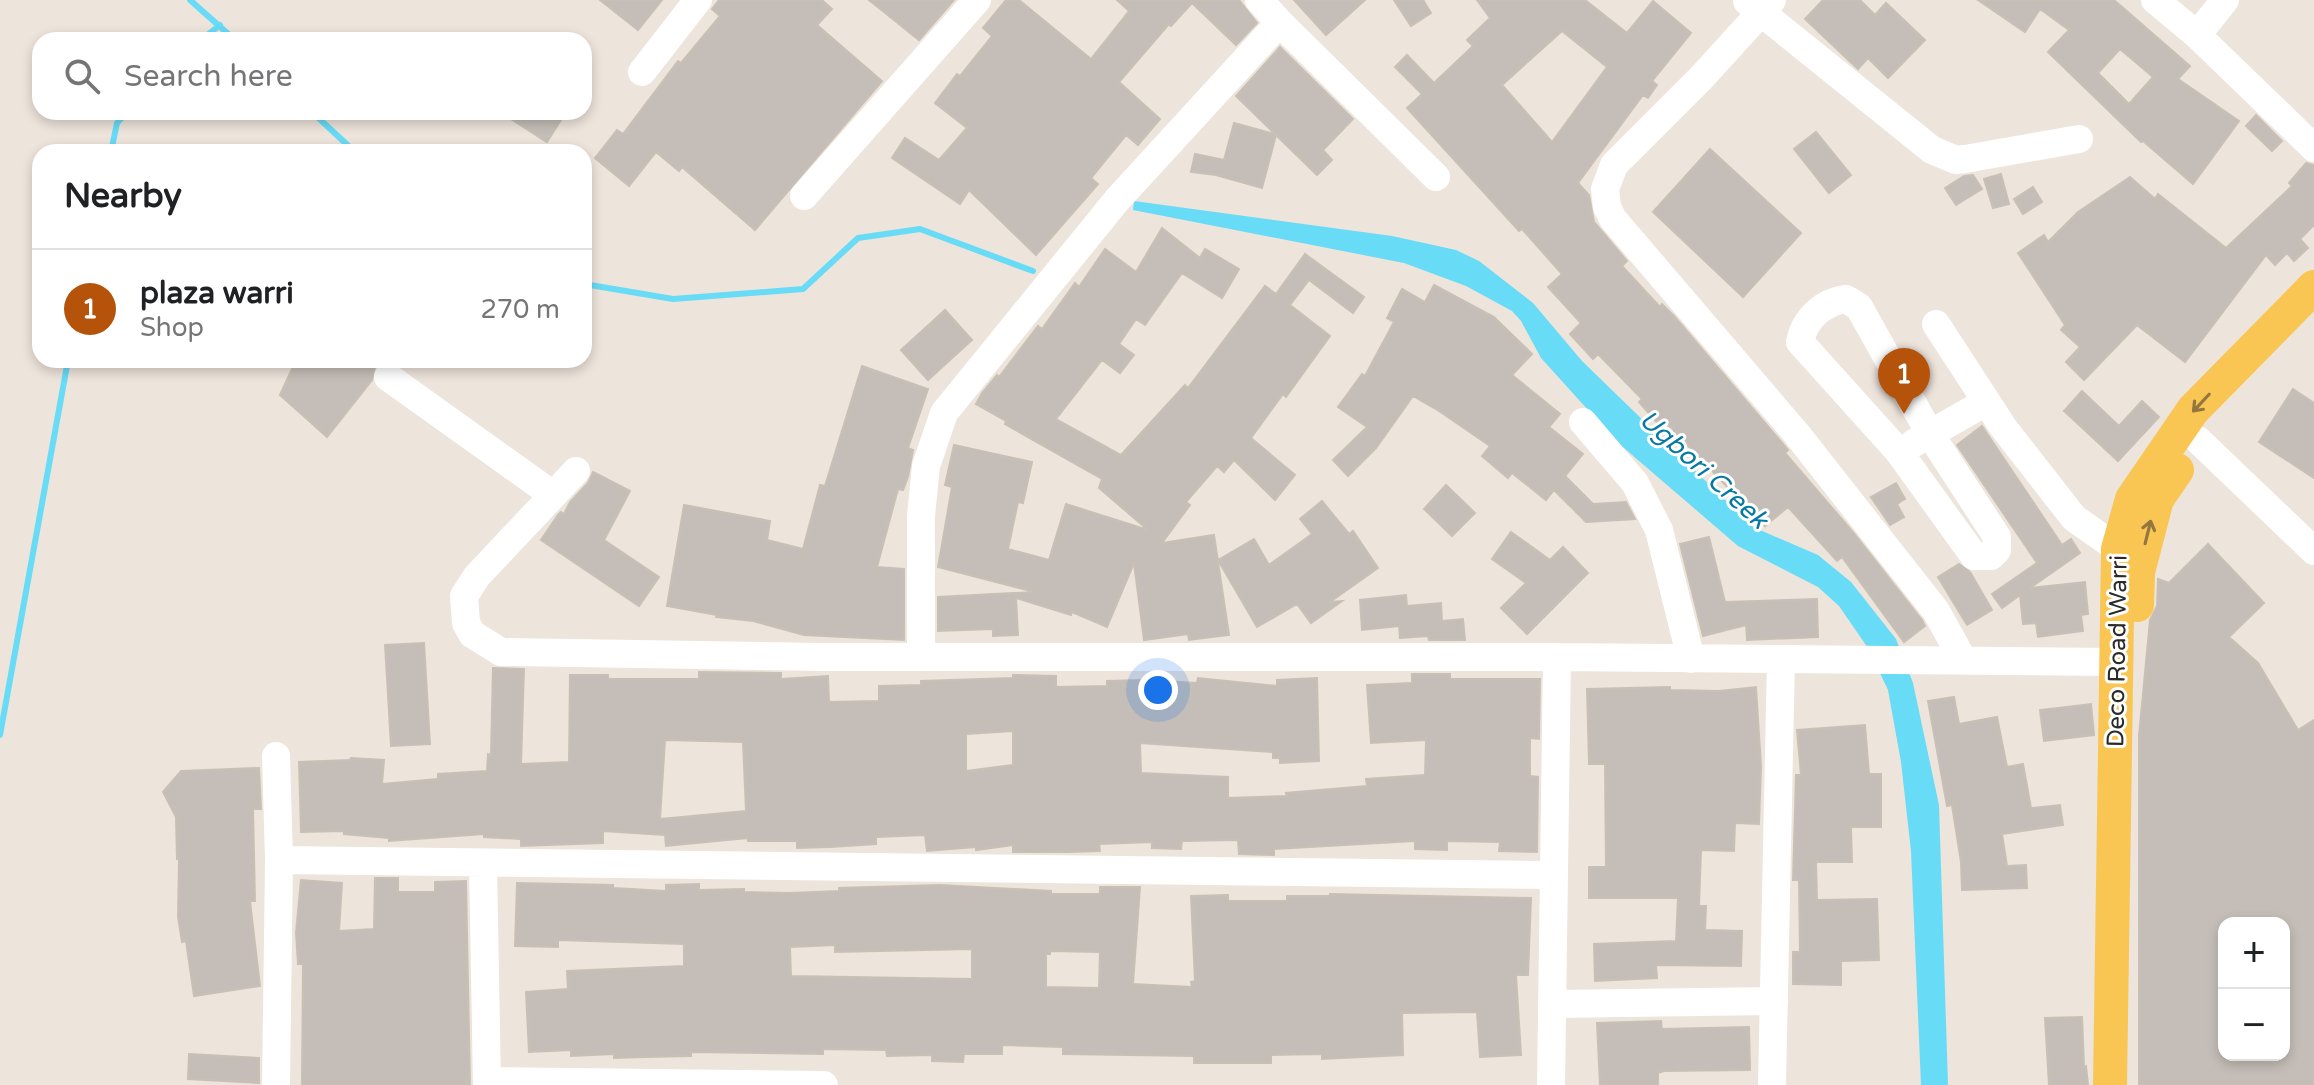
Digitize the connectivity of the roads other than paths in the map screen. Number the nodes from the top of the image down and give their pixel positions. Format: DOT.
graph roads {
  1 [pos="698,0"];
  2 [pos="977,0"];
  3 [pos="1259,0"];
  4 [pos="2155,0"];
  5 [pos="2225,0"];
  6 [pos="1760,4"];
  7 [pos="1281,24"];
  8 [pos="2197,35"];
  9 [pos="642,72"];
  10 [pos="2079,139"];
  11 [pos="2314,148"];
  12 [pos="1436,177"];
  13 [pos="804,196"];
  14 [pos="2314,287"];
  15 [pos="2314,314"];
  16 [pos="1936,324"];
  17 [pos="388,377"];
  18 [pos="1986,402"];
  19 [pos="1583,422"];
  20 [pos="1930,434"];
  21 [pos="2198,440"];
  22 [pos="1899,452"];
  23 [pos="576,471"];
  24 [pos="553,495"];
  25 [pos="2118,549"];
  26 [pos="2314,551"];
  27 [pos="921,656"];
  28 [pos="1557,657"];
  29 [pos="1691,659"];
  30 [pos="1781,659"];
  31 [pos="1963,660"];
  32 [pos="2117,662"];
  33 [pos="276,756"];
  34 [pos="279,860"];
  35 [pos="483,863"];
  36 [pos="1553,875"];
  37 [pos="1774,1001"];
  38 [pos="1552,1004"];
  39 [pos="487,1083"];
  40 [pos="276,1085"];
  41 [pos="824,1085"];
  42 [pos="1551,1085"];
  43 [pos="1772,1085"];
  44 [pos="2110,1085"];
  45 [pos="2131,1085"];
  1 -- 9 [label="street"];
  2 -- 13 [label="street"];
  3 -- 7 [label="street"];
  4 -- 8 [label="street"];
  5 -- 8 [label="street"];
  6 -- 10 [label="street"];
  6 -- 31 [label="street"];
  7 -- 12 [label="street"];
  7 -- 27 [label="street"];
  8 -- 11 [label="street"];
  14 -- 25 [label="main road, Deco Road Warri, one-way"];
  15 -- 21 [label="main road, Deco Road Warri"];
  16 -- 18 [label="street"];
  17 -- 24 [label="street"];
  18 -- 20 [label="street"];
  18 -- 25 [label="street"];
  19 -- 29 [label="street"];
  20 -- 22 [label="street"];
  20 -- 22 [label="street"];
  20 -- 22 [label="street"];
  21 -- 26 [label="street"];
  45 -- 21 [label="main road, Deco Road Warri, one-way"];
  23 -- 24 [label="street"];
  24 -- 27 [label="street"];
  25 -- 32 [label="main road, Deco Road Warri"];
  27 -- 28 [label="street"];
  28 -- 29 [label="street"];
  28 -- 36 [label="street"];
  29 -- 30 [label="street"];
  30 -- 31 [label="street"];
  30 -- 37 [label="street"];
  31 -- 32 [label="street"];
  32 -- 44 [label="main road, Deco Road Warri"];
  33 -- 34 [label="street"];
  34 -- 35 [label="street"];
  34 -- 40 [label="street"];
  35 -- 36 [label="street"];
  35 -- 39 [label="street"];
  36 -- 38 [label="street"];
  37 -- 38 [label="street"];
  37 -- 43 [label="street"];
  38 -- 42 [label="street"];
  39 -- 41 [label="street"];
}
